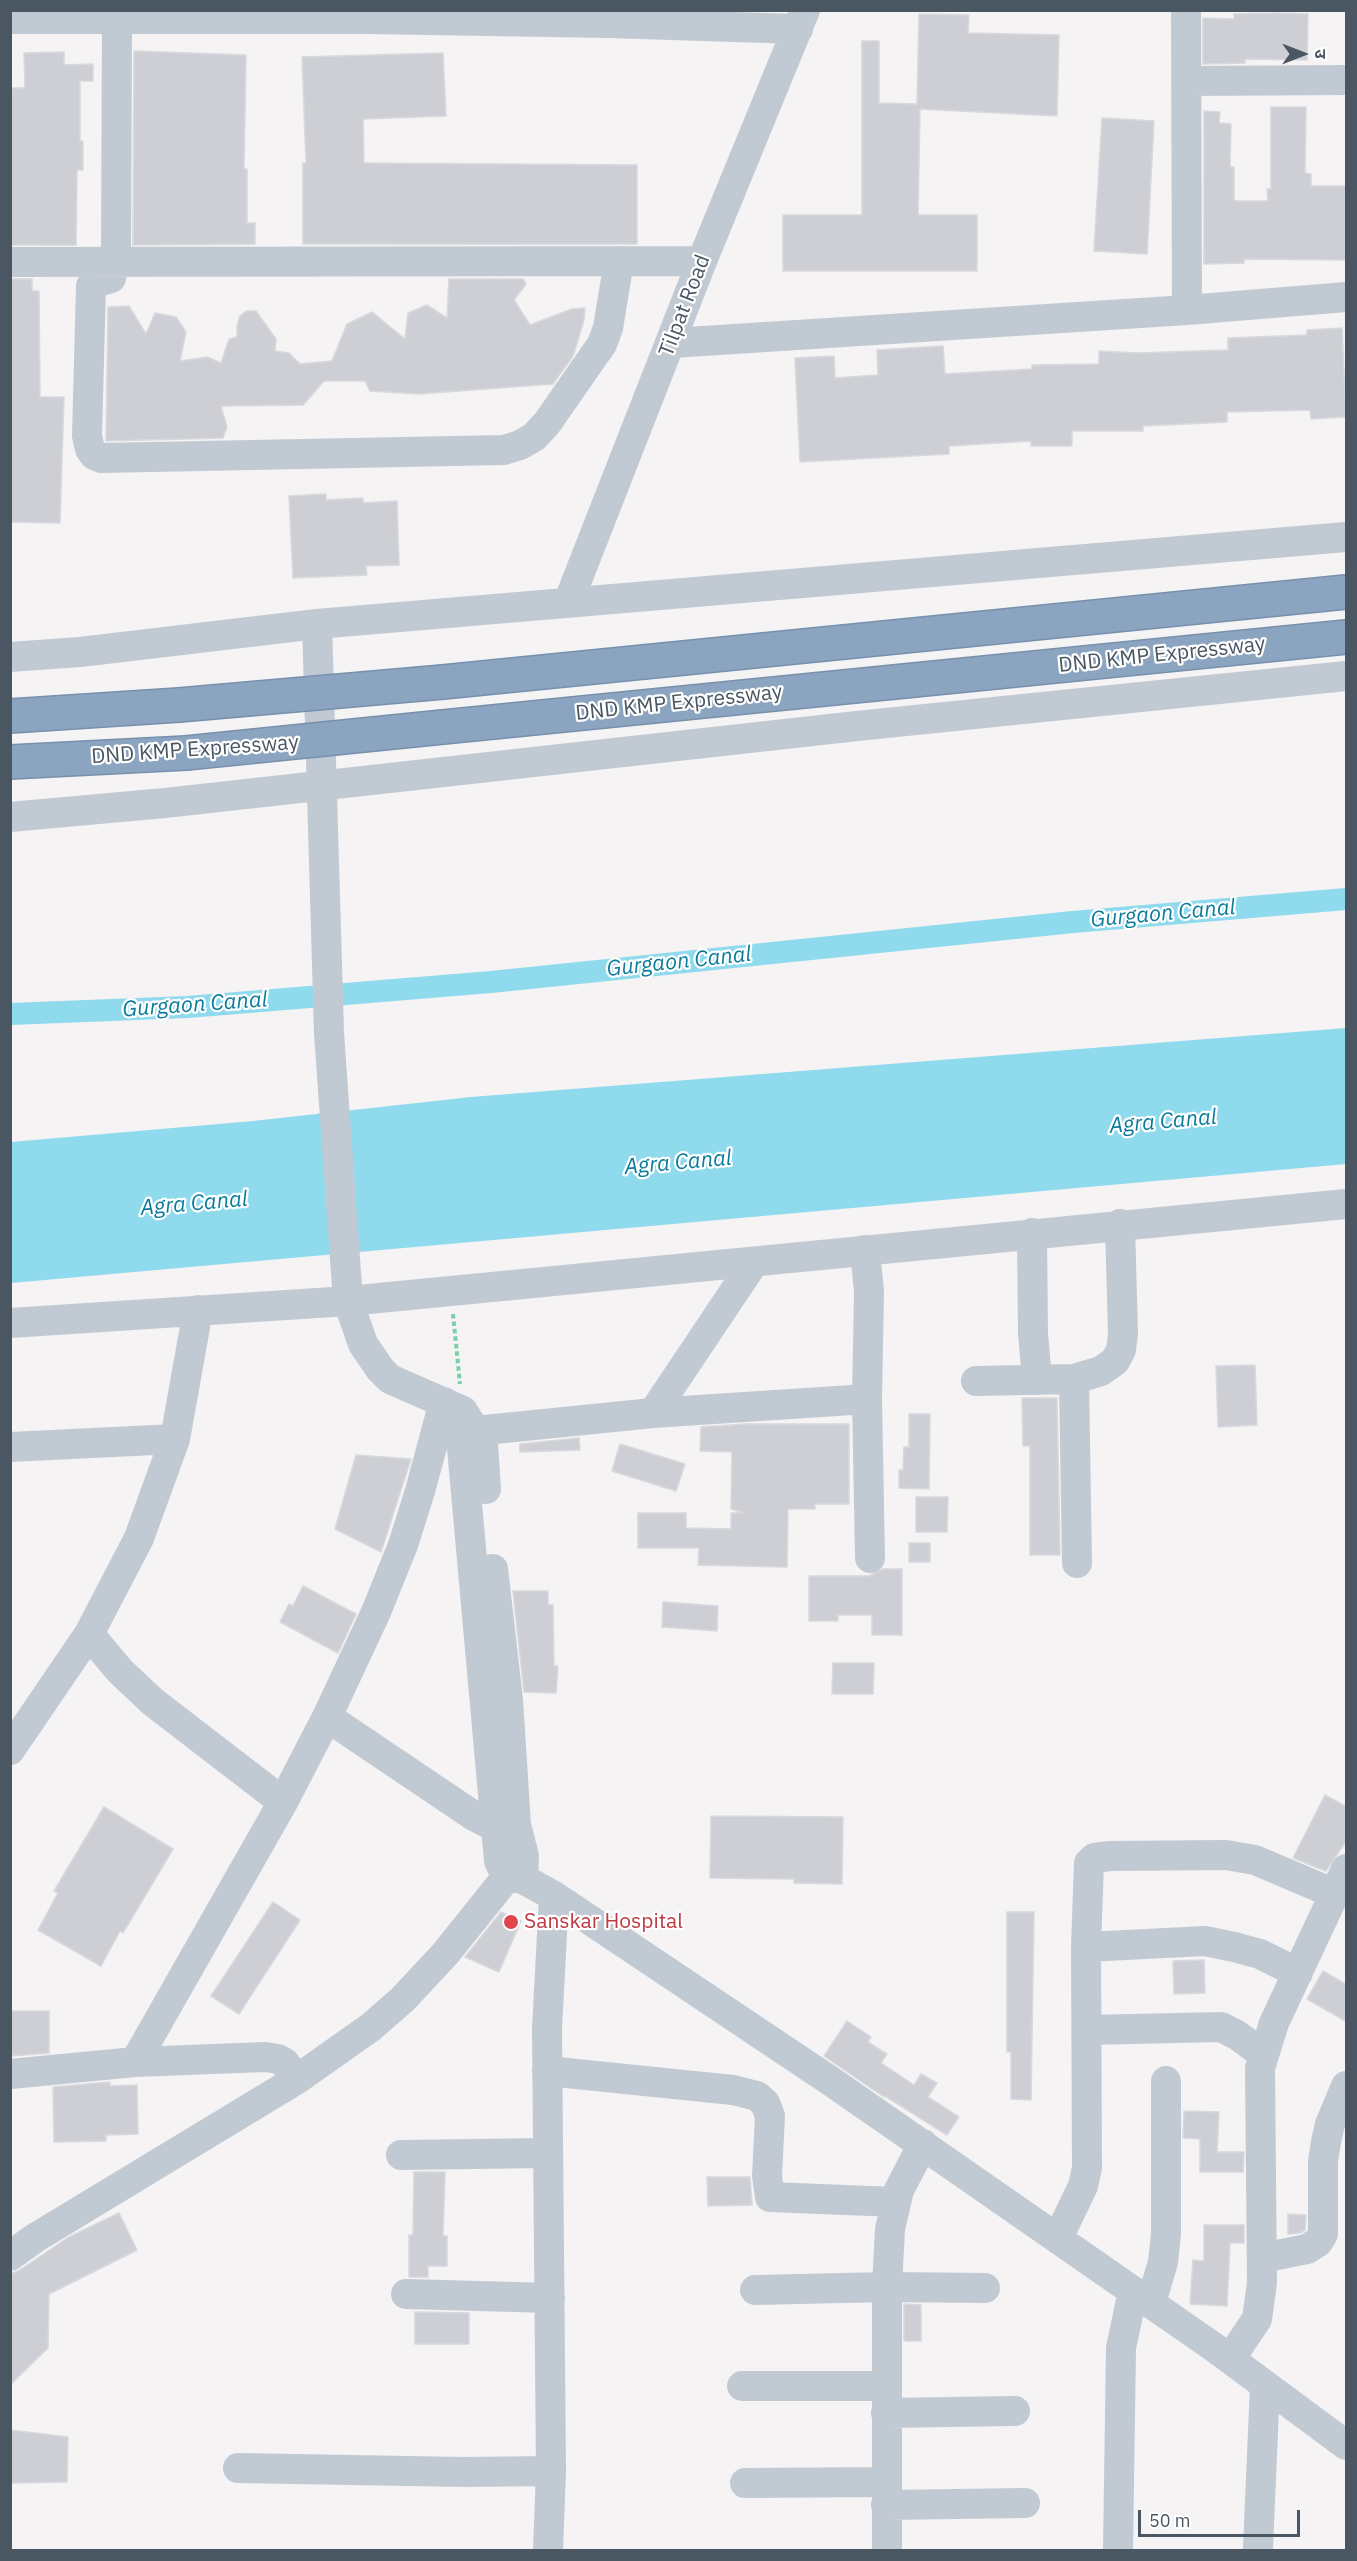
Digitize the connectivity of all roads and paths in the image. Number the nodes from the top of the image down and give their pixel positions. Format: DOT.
graph roads {
  1 [pos="1186,10"];
  2 [pos="130,16"];
  3 [pos="608,17"];
  4 [pos="10,19"];
  5 [pos="802,20"];
  6 [pos="1347,80"];
  7 [pos="1187,81"];
  8 [pos="116,254"];
  9 [pos="619,261"];
  10 [pos="702,261"];
  11 [pos="10,262"];
  12 [pos="1347,297"];
  13 [pos="1187,310"];
  14 [pos="672,343"];
  15 [pos="1347,537"];
  16 [pos="1347,592"];
  17 [pos="568,603"];
  18 [pos="317,624"];
  19 [pos="1347,637"];
  20 [pos="10,657"];
  21 [pos="1347,676"];
  22 [pos="10,716"];
  23 [pos="10,762"];
  24 [pos="321,785"];
  25 [pos="10,817"];
  26 [pos="1347,1204"];
  27 [pos="1120,1224"];
  28 [pos="1032,1233"];
  29 [pos="865,1250"];
  30 [pos="754,1262"];
  31 [pos="451,1290"];
  32 [pos="348,1300"];
  33 [pos="198,1310"];
  34 [pos="10,1323"];
  35 [pos="1074,1379"];
  36 [pos="1037,1380"];
  37 [pos="976,1381"];
  38 [pos="867,1398"];
  39 [pos="653,1413"];
  40 [pos="463,1416"];
  41 [pos="175,1439"];
  42 [pos="10,1447"];
  43 [pos="870,1558"];
  44 [pos="1077,1563"];
  45 [pos="89,1634"];
  46 [pos="327,1717"];
  47 [pos="10,1749"];
  48 [pos="283,1802"];
  49 [pos="511,1857"];
  50 [pos="1341,1882"];
  51 [pos="554,1896"];
  52 [pos="1086,1947"];
  53 [pos="1298,1974"];
  54 [pos="1087,2030"];
  55 [pos="1264,2055"];
  56 [pos="135,2062"];
  57 [pos="290,2071"];
  58 [pos="547,2071"];
  59 [pos="10,2074"];
  60 [pos="1166,2081"];
  61 [pos="1347,2086"];
  62 [pos="923,2144"];
  63 [pos="547,2153"];
  64 [pos="401,2155"];
  65 [pos="896,2202"];
  66 [pos="10,2237"];
  67 [pos="1058,2238"];
  68 [pos="10,2256"];
  69 [pos="1262,2258"];
  70 [pos="887,2287"];
  71 [pos="985,2288"];
  72 [pos="755,2290"];
  73 [pos="406,2294"];
  74 [pos="1142,2297"];
  75 [pos="550,2298"];
  76 [pos="1230,2359"];
  77 [pos="1265,2385"];
  78 [pos="742,2386"];
  79 [pos="887,2399"];
  80 [pos="1015,2411"];
  81 [pos="1347,2445"];
  82 [pos="238,2468"];
  83 [pos="551,2471"];
  84 [pos="745,2483"];
  85 [pos="886,2494"];
  86 [pos="1025,2503"];
  87 [pos="1258,2547"];
  88 [pos="548,2550"];
  89 [pos="887,2550"];
  90 [pos="1118,2550"];
  1 -- 7 [label="street"];
  2 -- 3 [label="street"];
  2 -- 4 [label="street"];
  2 -- 8 [label="street"];
  3 -- 5 [label="street"];
  5 -- 10 [label="street, Tilpat Road"];
  6 -- 7 [label="street"];
  7 -- 13 [label="street"];
  8 -- 9 [label="street"];
  8 -- 9 [label="street"];
  8 -- 11 [label="street"];
  9 -- 10 [label="street"];
  10 -- 14 [label="street, Tilpat Road"];
  12 -- 13 [label="street"];
  13 -- 14 [label="street"];
  14 -- 17 [label="street, Tilpat Road"];
  15 -- 17 [label="street"];
  16 -- 22 [label="highway, DND KMP Expressway, bridge"];
  17 -- 18 [label="street"];
  18 -- 20 [label="street"];
  18 -- 24 [label="street"];
  19 -- 23 [label="highway, DND KMP Expressway, bridge"];
  21 -- 24 [label="street"];
  24 -- 25 [label="street"];
  24 -- 32 [label="street"];
  26 -- 27 [label="street"];
  27 -- 28 [label="street"];
  27 -- 35 [label="street"];
  28 -- 29 [label="street"];
  28 -- 36 [label="street"];
  29 -- 30 [label="street"];
  29 -- 38 [label="street"];
  30 -- 31 [label="street"];
  30 -- 39 [label="street"];
  31 -- 32 [label="street"];
  31 -- 40 [label="path"];
  32 -- 33 [label="street"];
  32 -- 40 [label="street"];
  33 -- 34 [label="street"];
  33 -- 41 [label="street"];
  35 -- 36 [label="street"];
  35 -- 44 [label="street"];
  36 -- 37 [label="street"];
  38 -- 39 [label="street"];
  38 -- 43 [label="street"];
  39 -- 40 [label="street"];
  40 -- 46 [label="street"];
  40 -- 49 [label="street"];
  41 -- 42 [label="street"];
  41 -- 45 [label="street"];
  45 -- 47 [label="street"];
  45 -- 48 [label="street"];
  46 -- 48 [label="street"];
  46 -- 49 [label="street"];
  48 -- 56 [label="street"];
  49 -- 51 [label="street"];
  49 -- 57 [label="street"];
  50 -- 52 [label="street"];
  50 -- 53 [label="street"];
  51 -- 58 [label="street"];
  51 -- 62 [label="street"];
  52 -- 53 [label="street"];
  52 -- 54 [label="street"];
  53 -- 55 [label="street"];
  54 -- 55 [label="street"];
  54 -- 67 [label="street"];
  55 -- 69 [label="street"];
  56 -- 57 [label="street"];
  56 -- 59 [label="street"];
  57 -- 66 [label="street"];
  57 -- 68 [label="street"];
  58 -- 63 [label="street"];
  58 -- 65 [label="street"];
  60 -- 74 [label="street"];
  61 -- 69 [label="street"];
  62 -- 65 [label="street"];
  62 -- 67 [label="street"];
  63 -- 64 [label="street"];
  63 -- 75 [label="street"];
  65 -- 70 [label="street"];
  67 -- 74 [label="street"];
  69 -- 76 [label="street"];
  70 -- 71 [label="street"];
  70 -- 72 [label="street"];
  70 -- 79 [label="street"];
  73 -- 75 [label="street"];
  74 -- 76 [label="street"];
  74 -- 90 [label="street"];
  75 -- 83 [label="street"];
  76 -- 77 [label="street"];
  77 -- 81 [label="street"];
  77 -- 87 [label="street"];
  78 -- 79 [label="street"];
  79 -- 80 [label="street"];
  79 -- 85 [label="street"];
  82 -- 83 [label="street"];
  83 -- 88 [label="street"];
  84 -- 85 [label="street"];
  85 -- 86 [label="street"];
  85 -- 89 [label="street"];
}
